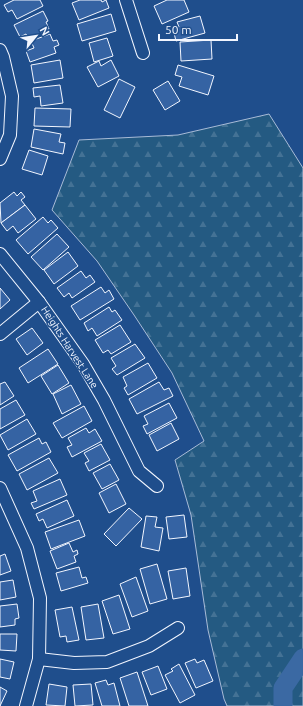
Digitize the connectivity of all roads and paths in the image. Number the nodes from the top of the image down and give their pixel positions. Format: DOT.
graph roads {
  1 [pos="126,0"];
  2 [pos="0,50"];
  3 [pos="143,54"];
  4 [pos="0,159"];
  5 [pos="0,254"];
  6 [pos="40,302"];
  7 [pos="0,334"];
  8 [pos="156,486"];
  9 [pos="0,488"];
  10 [pos="178,628"];
  11 [pos="39,659"];
  12 [pos="26,706"];
  1 -- 3 [label="street"];
  2 -- 4 [label="street"];
  5 -- 6 [label="street, Heights Harvest Lane"];
  6 -- 7 [label="street"];
  6 -- 8 [label="street, Heights Harvest Lane"];
  9 -- 11 [label="street"];
  10 -- 11 [label="street"];
  11 -- 12 [label="street"];
}
